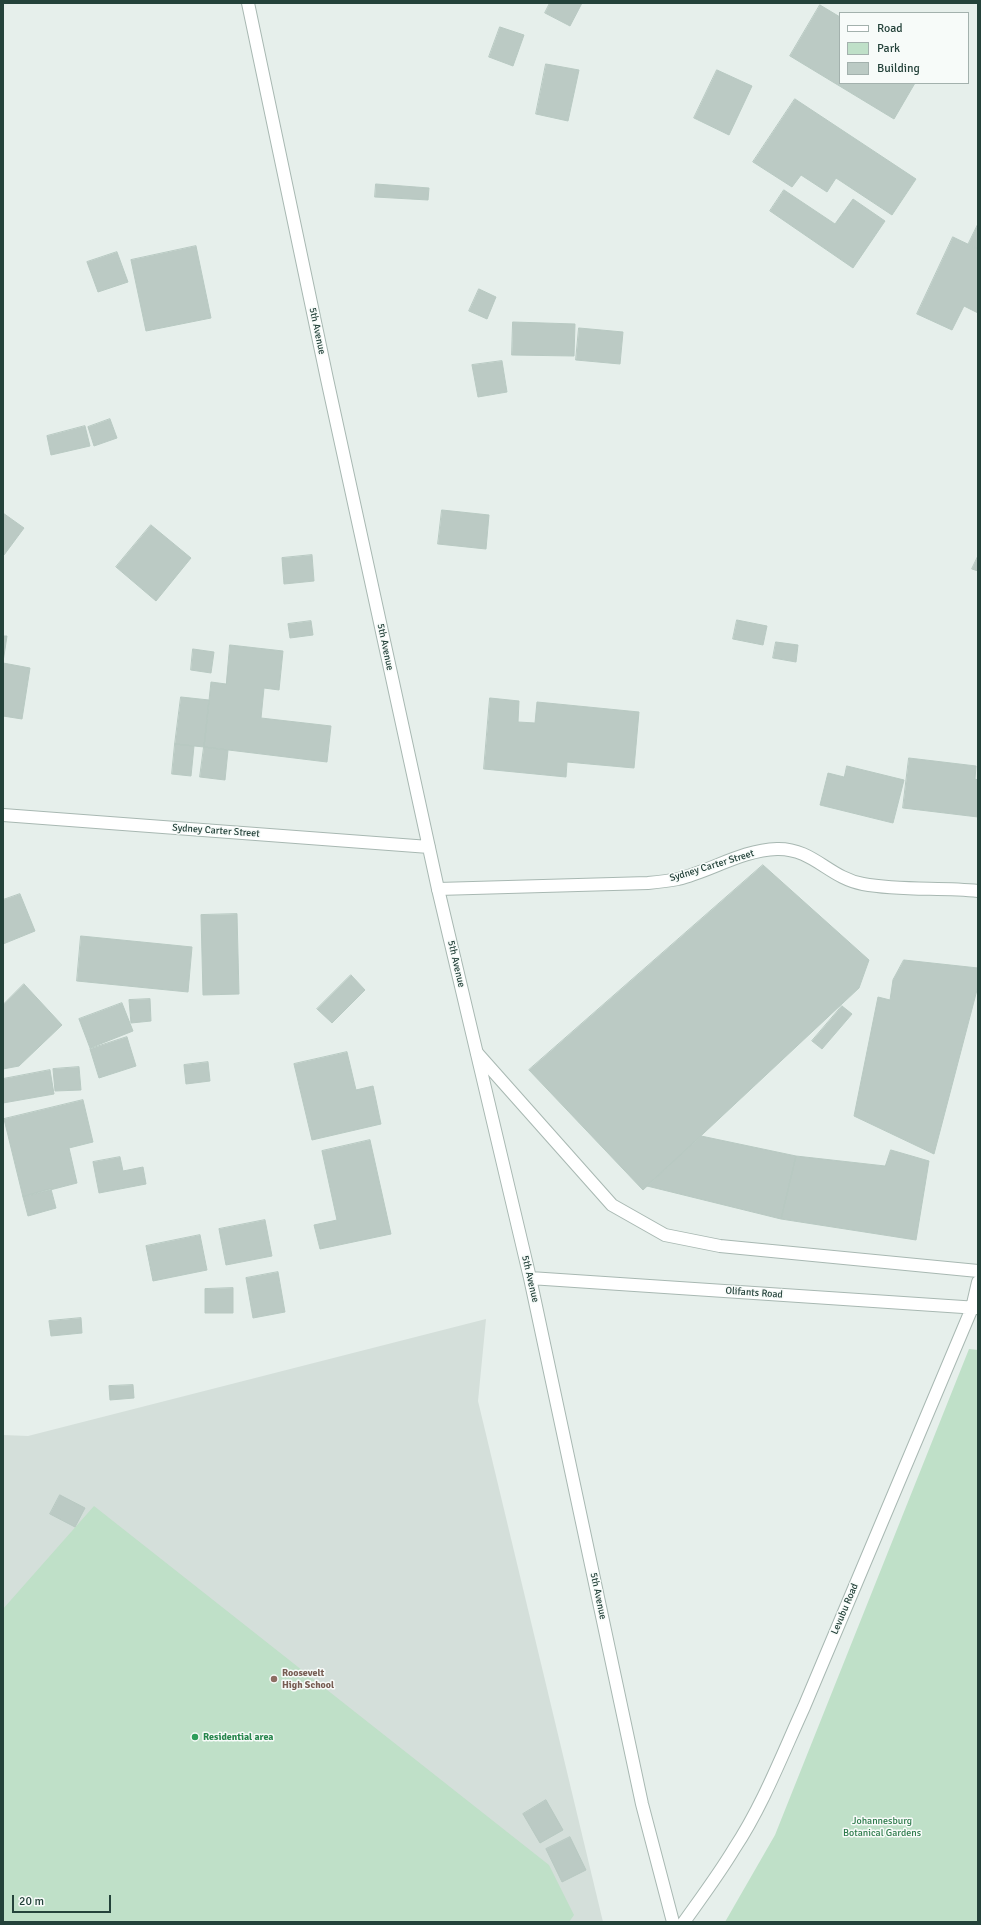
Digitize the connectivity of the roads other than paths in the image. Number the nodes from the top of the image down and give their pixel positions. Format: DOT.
graph roads {
  1 [pos="248,3"];
  2 [pos="3,815"];
  3 [pos="429,847"];
  4 [pos="438,889"];
  5 [pos="978,891"];
  6 [pos="477,1053"];
  7 [pos="978,1271"];
  8 [pos="530,1278"];
  9 [pos="978,1282"];
  10 [pos="975,1308"];
  11 [pos="673,1922"];
  12 [pos="684,1922"];
  1 -- 3 [label="street, 5th Avenue"];
  2 -- 3 [label="street, Sydney Carter Street"];
  3 -- 4 [label="street, 5th Avenue"];
  4 -- 5 [label="street, Sydney Carter Street"];
  4 -- 6 [label="street, 5th Avenue"];
  6 -- 7 [label="street"];
  6 -- 8 [label="street, 5th Avenue"];
  8 -- 10 [label="street, Olifants Road"];
  8 -- 11 [label="street, 5th Avenue"];
  9 -- 10 [label="street, Levubu Road"];
  10 -- 12 [label="street, Levubu Road"];
}
